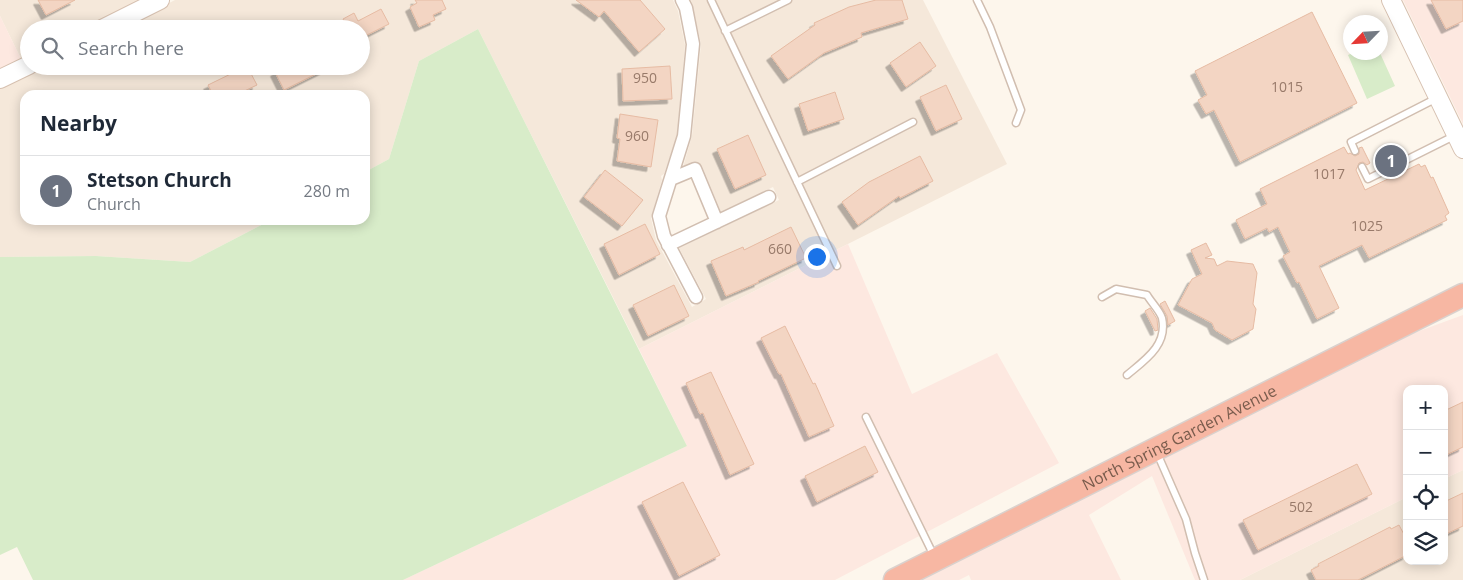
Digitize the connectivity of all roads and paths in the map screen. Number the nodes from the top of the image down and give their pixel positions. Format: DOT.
graph roads {
  1 [pos="160,0"];
  2 [pos="682,0"];
  3 [pos="710,0"];
  4 [pos="788,0"];
  5 [pos="977,0"];
  6 [pos="1392,0"];
  7 [pos="120,20"];
  8 [pos="725,31"];
  9 [pos="20,69"];
  10 [pos="0,79"];
  11 [pos="1438,98"];
  12 [pos="913,122"];
  13 [pos="1016,123"];
  14 [pos="1460,142"];
  15 [pos="1355,151"];
  16 [pos="1362,167"];
  17 [pos="671,180"];
  18 [pos="797,182"];
  19 [pos="769,197"];
  20 [pos="717,222"];
  21 [pos="668,245"];
  22 [pos="837,266"];
  23 [pos="1463,296"];
  24 [pos="696,297"];
  25 [pos="1102,297"];
  26 [pos="1127,375"];
  27 [pos="866,417"];
  28 [pos="1156,450"];
  29 [pos="935,560"];
  30 [pos="894,580"];
  31 [pos="1204,580"];
  1 -- 7 [label="street"];
  2 -- 17 [label="street"];
  3 -- 8 [label="lane"];
  4 -- 8 [label="lane"];
  5 -- 13 [label="lane"];
  6 -- 11 [label="street"];
  8 -- 18 [label="lane"];
  9 -- 10 [label="street"];
  11 -- 14 [label="street"];
  11 -- 15 [label="lane"];
  12 -- 18 [label="lane"];
  14 -- 16 [label="lane"];
  17 -- 20 [label="street"];
  17 -- 21 [label="street"];
  18 -- 22 [label="lane"];
  19 -- 20 [label="street"];
  20 -- 21 [label="street"];
  21 -- 24 [label="street"];
  23 -- 28 [label="highway, North Spring Garden Avenue"];
  25 -- 26 [label="lane"];
  27 -- 29 [label="lane"];
  28 -- 29 [label="highway, North Spring Garden Avenue"];
  28 -- 31 [label="lane"];
  29 -- 30 [label="highway, North Spring Garden Avenue"];
}
